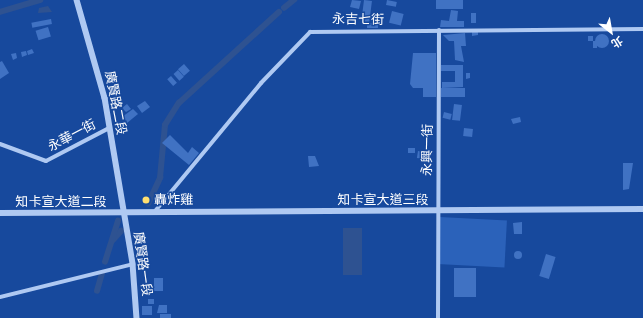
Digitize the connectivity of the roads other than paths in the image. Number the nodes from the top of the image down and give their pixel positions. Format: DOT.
graph roads {
  1 [pos="77,0"];
  2 [pos="643,29"];
  3 [pos="439,30"];
  4 [pos="109,128"];
  5 [pos="0,144"];
  6 [pos="643,209"];
  7 [pos="156,210"];
  8 [pos="437,211"];
  9 [pos="123,212"];
  10 [pos="0,213"];
  11 [pos="133,264"];
  12 [pos="0,297"];
  13 [pos="137,318"];
  14 [pos="438,318"];
  1 -- 4 [label="street, 廣賢路二段"];
  2 -- 3 [label="street, 永吉七街"];
  3 -- 7 [label="street, 永吉七街"];
  3 -- 8 [label="street, 永興一街"];
  4 -- 5 [label="street, 永華一街"];
  4 -- 9 [label="street, 廣賢路二段"];
  6 -- 8 [label="street, 知卡宣大道三段"];
  7 -- 8 [label="street, 知卡宣大道三段"];
  7 -- 9 [label="street, 知卡宣大道三段"];
  8 -- 14 [label="street, 永興一街"];
  9 -- 10 [label="street, 知卡宣大道二段"];
  9 -- 11 [label="street, 廣賢路一段"];
  11 -- 12 [label="street"];
  11 -- 13 [label="street, 廣賢路一段"];
}
